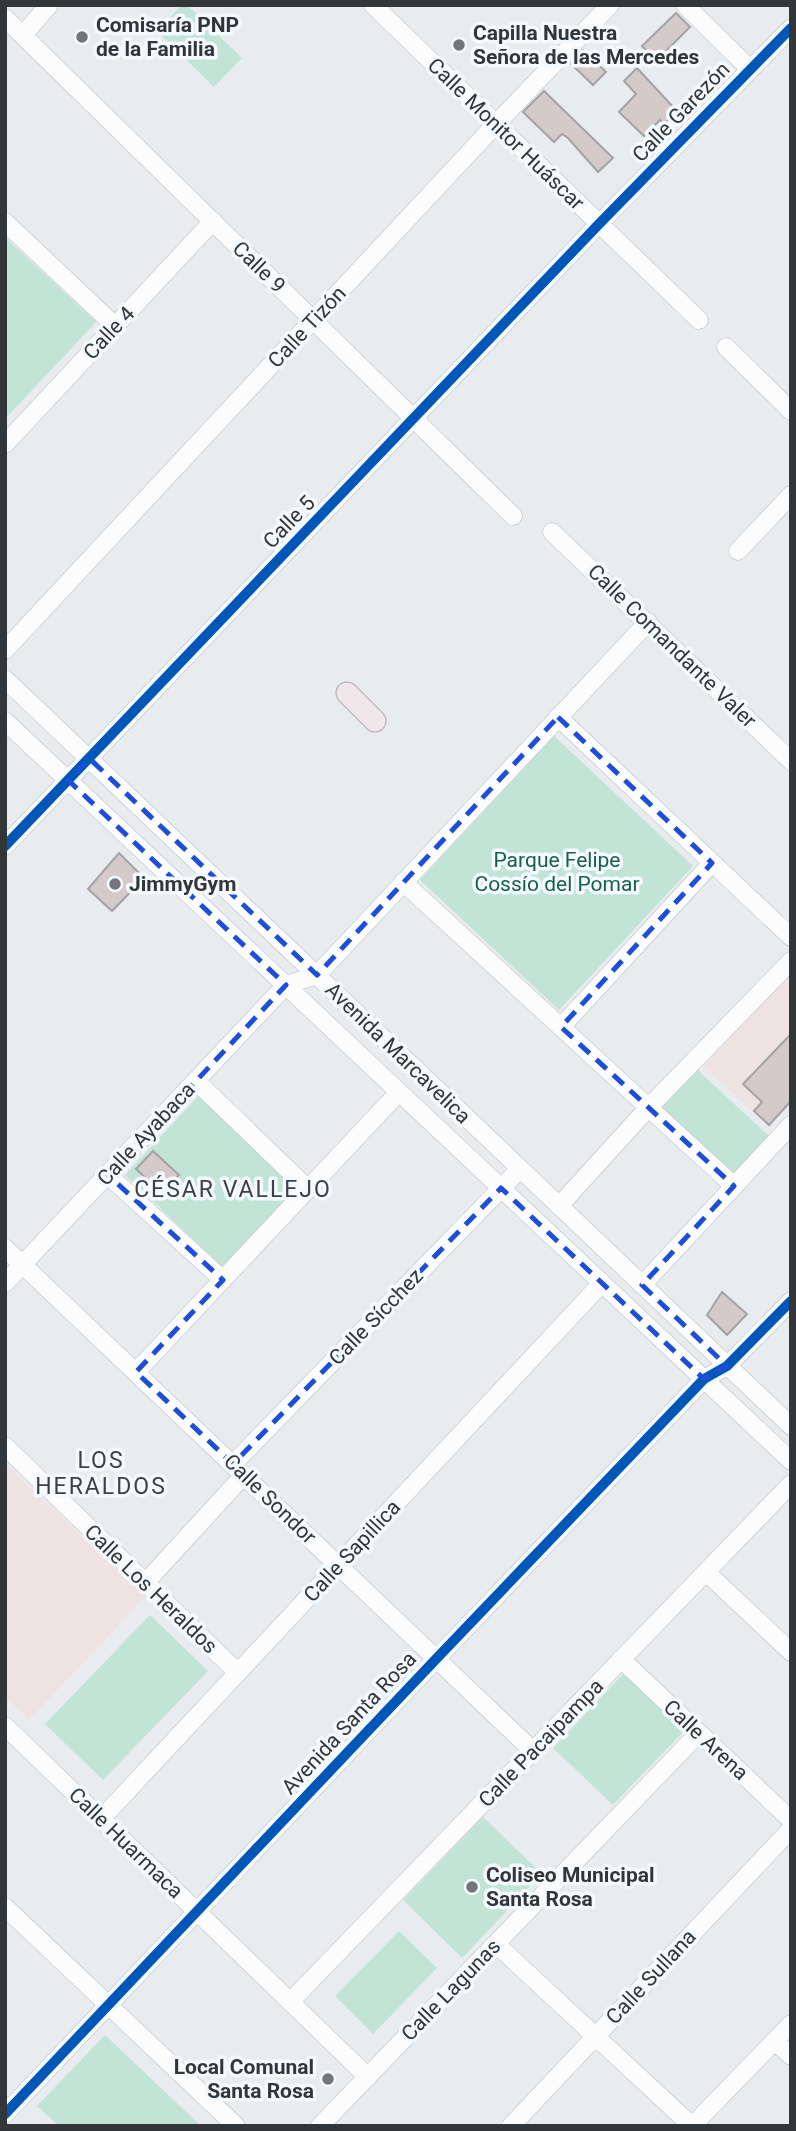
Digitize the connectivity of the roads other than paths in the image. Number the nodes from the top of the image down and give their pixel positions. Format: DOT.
graph roads {
  1 [pos="49,5"];
  2 [pos="373,5"];
  3 [pos="610,5"];
  4 [pos="685,5"];
  5 [pos="5,18"];
  6 [pos="791,28"];
  7 [pos="23,35"];
  8 [pos="750,69"];
  9 [pos="496,124"];
  10 [pos="213,221"];
  11 [pos="5,222"];
  12 [pos="599,224"];
  13 [pos="314,320"];
  14 [pos="699,320"];
  15 [pos="115,326"];
  16 [pos="726,347"];
  17 [pos="791,411"];
  18 [pos="415,418"];
  19 [pos="5,444"];
  20 [pos="791,495"];
  21 [pos="513,516"];
  22 [pos="552,532"];
  23 [pos="738,551"];
  24 [pos="648,622"];
  25 [pos="5,650"];
  26 [pos="5,679"];
  27 [pos="347,693"];
  28 [pos="558,717"];
  29 [pos="376,720"];
  30 [pos="5,721"];
  31 [pos="90,759"];
  32 [pos="791,761"];
  33 [pos="68,780"];
  34 [pos="5,846"];
  35 [pos="712,863"];
  36 [pos="403,882"];
  37 [pos="791,937"];
  38 [pos="791,961"];
  39 [pos="317,975"];
  40 [pos="286,985"];
  41 [pos="561,1027"];
  42 [pos="196,1081"];
  43 [pos="399,1092"];
  44 [pos="649,1107"];
  45 [pos="791,1125"];
  46 [pos="520,1169"];
  47 [pos="108,1175"];
  48 [pos="734,1186"];
  49 [pos="501,1188"];
  50 [pos="308,1189"];
  51 [pos="559,1206"];
  52 [pos="5,1248"];
  53 [pos="23,1265"];
  54 [pos="223,1280"];
  55 [pos="5,1283"];
  56 [pos="602,1283"];
  57 [pos="642,1285"];
  58 [pos="791,1301"];
  59 [pos="727,1366"];
  60 [pos="136,1372"];
  61 [pos="704,1379"];
  62 [pos="791,1426"];
  63 [pos="5,1446"];
  64 [pos="791,1461"];
  65 [pos="238,1469"];
  66 [pos="791,1484"];
  67 [pos="339,1565"];
  68 [pos="706,1572"];
  69 [pos="145,1583"];
  70 [pos="791,1652"];
  71 [pos="437,1658"];
  72 [pos="621,1659"];
  73 [pos="238,1673"];
  74 [pos="5,1726"];
  75 [pos="698,1734"];
  76 [pos="533,1751"];
  77 [pos="101,1819"];
  78 [pos="791,1820"];
  79 [pos="791,1829"];
  80 [pos="5,1907"];
  81 [pos="196,1912"];
  82 [pos="496,1944"];
  83 [pos="290,2002"];
  84 [pos="108,2005"];
  85 [pos="791,2024"];
  86 [pos="596,2036"];
  87 [pos="775,2041"];
  88 [pos="791,2056"];
  89 [pos="368,2077"];
  90 [pos="7,2110"];
  91 [pos="231,2124"];
  92 [pos="320,2126"];
  93 [pos="511,2126"];
  94 [pos="692,2126"];
  1 -- 7 [label="street"];
  2 -- 9 [label="street, Calle Monitor Huáscar"];
  3 -- 9 [label="street, Calle Tizón"];
  4 -- 8 [label="street"];
  5 -- 7 [label="street, Calle 9"];
  6 -- 8 [label="street, Calle Garezón"];
  7 -- 10 [label="street, Calle 9"];
  8 -- 12 [label="street, Calle Garezón"];
  9 -- 12 [label="street, Calle Monitor Huáscar"];
  9 -- 13 [label="street, Calle Tizón"];
  10 -- 13 [label="street, Calle 9"];
  10 -- 15 [label="street, Calle 4"];
  11 -- 15 [label="street"];
  12 -- 14 [label="street, Calle Monitor Huáscar"];
  12 -- 18 [label="street, Calle 5"];
  13 -- 18 [label="street, Calle 9"];
  13 -- 25 [label="street, Calle Tizón"];
  15 -- 19 [label="street, Calle 4"];
  16 -- 17 [label="street"];
  18 -- 21 [label="street, Calle 9"];
  18 -- 31 [label="street, Calle 5"];
  20 -- 23 [label="street"];
  22 -- 24 [label="street, Calle Comandante Valer"];
  24 -- 28 [label="street"];
  24 -- 32 [label="street, Calle Comandante Valer"];
  26 -- 31 [label="street, Avenida Marcavelica"];
  27 -- 29 [label="main road"];
  28 -- 35 [label="street"];
  28 -- 36 [label="street"];
  30 -- 33 [label="street, Avenida Marcavelica"];
  31 -- 33 [label="street, Calle 5"];
  31 -- 39 [label="street, Avenida Marcavelica"];
  33 -- 34 [label="street, Calle 5"];
  33 -- 40 [label="street, Avenida Marcavelica"];
  35 -- 37 [label="street"];
  35 -- 41 [label="street"];
  36 -- 39 [label="street"];
  36 -- 41 [label="street"];
  38 -- 44 [label="street"];
  39 -- 40 [label="street"];
  39 -- 46 [label="street, Avenida Marcavelica"];
  40 -- 42 [label="street, Calle Ayabaca"];
  40 -- 43 [label="street, Avenida Marcavelica"];
  41 -- 44 [label="street"];
  42 -- 47 [label="street, Calle Ayabaca"];
  42 -- 50 [label="street"];
  43 -- 49 [label="street, Avenida Marcavelica"];
  43 -- 50 [label="street"];
  44 -- 48 [label="street"];
  44 -- 51 [label="street"];
  45 -- 48 [label="street"];
  46 -- 49 [label="street, Calle Sícchez"];
  46 -- 51 [label="street, Avenida Marcavelica"];
  47 -- 53 [label="street, Calle Ayabaca"];
  47 -- 54 [label="street"];
  48 -- 57 [label="street"];
  49 -- 56 [label="street, Avenida Marcavelica"];
  49 -- 65 [label="street, Calle Sícchez"];
  50 -- 54 [label="street"];
  51 -- 57 [label="street, Avenida Marcavelica"];
  52 -- 53 [label="street, Calle Sondor"];
  53 -- 55 [label="street, Calle Ayabaca"];
  53 -- 60 [label="street, Calle Sondor"];
  54 -- 60 [label="street"];
  56 -- 61 [label="street, Avenida Marcavelica"];
  56 -- 67 [label="street, Calle Sapillica"];
  57 -- 59 [label="street, Avenida Marcavelica"];
  58 -- 59 [label="street, Avenida Santa Rosa"];
  59 -- 61 [label="street, Avenida Santa Rosa"];
  59 -- 62 [label="street, Avenida Marcavelica"];
  60 -- 65 [label="street, Calle Sondor"];
  61 -- 64 [label="street, Avenida Marcavelica"];
  61 -- 71 [label="street, Avenida Santa Rosa"];
  63 -- 69 [label="street, Calle Los Heraldos"];
  65 -- 67 [label="street, Calle Sondor"];
  65 -- 69 [label="street, Calle Sícchez"];
  66 -- 68 [label="street, Calle Pacaipampa"];
  67 -- 71 [label="street, Calle Sondor"];
  67 -- 73 [label="street, Calle Sapillica"];
  68 -- 70 [label="street"];
  68 -- 72 [label="street, Calle Pacaipampa"];
  69 -- 73 [label="street, Calle Los Heraldos"];
  71 -- 76 [label="street, Calle Sondor"];
  71 -- 81 [label="street, Avenida Santa Rosa"];
  72 -- 75 [label="street, Calle Arena"];
  72 -- 76 [label="street, Calle Pacaipampa"];
  73 -- 77 [label="street, Calle Sapillica"];
  74 -- 77 [label="street, Calle Huarmaca"];
  75 -- 78 [label="street, Calle Arena"];
  75 -- 82 [label="street, Calle Lagunas"];
  76 -- 83 [label="street, Calle Pacaipampa"];
  77 -- 81 [label="street, Calle Huarmaca"];
  79 -- 86 [label="street, Calle Sullana"];
  80 -- 84 [label="street"];
  81 -- 83 [label="street, Calle Huarmaca"];
  81 -- 84 [label="street, Avenida Santa Rosa"];
  82 -- 86 [label="street"];
  82 -- 89 [label="street, Calle Lagunas"];
  83 -- 89 [label="street, Calle Huarmaca"];
  84 -- 90 [label="street, Avenida Santa Rosa"];
  84 -- 91 [label="street"];
  85 -- 87 [label="street"];
  86 -- 93 [label="street, Calle Sullana"];
  86 -- 94 [label="street"];
  87 -- 88 [label="street"];
  87 -- 94 [label="street"];
  89 -- 92 [label="street, Calle Lagunas"];
}
